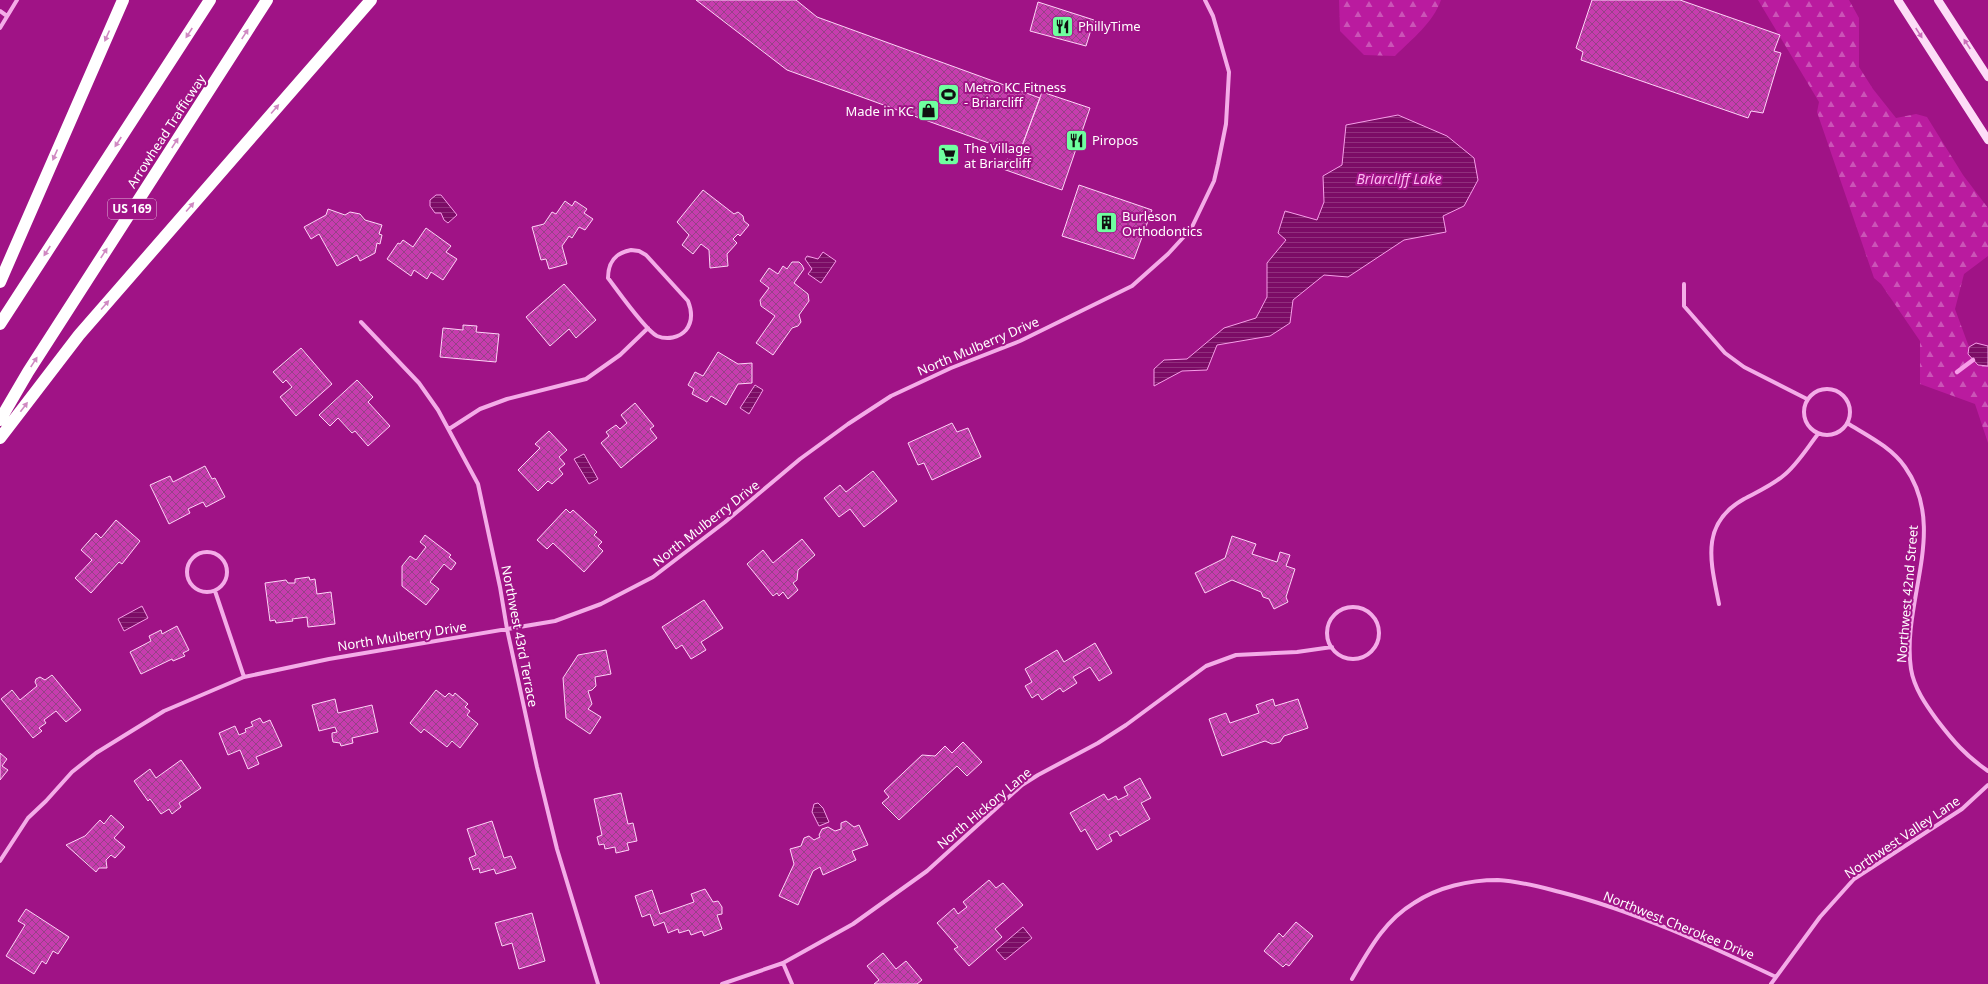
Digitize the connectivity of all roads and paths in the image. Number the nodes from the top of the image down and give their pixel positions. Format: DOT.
graph roads {
  1 [pos="17,0"];
  2 [pos="123,0"];
  3 [pos="210,0"];
  4 [pos="266,0"];
  5 [pos="371,0"];
  6 [pos="1205,0"];
  7 [pos="1898,0"];
  8 [pos="1938,0"];
  9 [pos="0,11"];
  10 [pos="7,16"];
  11 [pos="0,28"];
  12 [pos="1988,77"];
  13 [pos="1988,140"];
  14 [pos="0,282"];
  15 [pos="1684,284"];
  16 [pos="361,322"];
  17 [pos="0,324"];
  18 [pos="648,328"];
  19 [pos="1807,399"];
  20 [pos="0,420"];
  21 [pos="1848,423"];
  22 [pos="448,429"];
  23 [pos="1818,434"];
  24 [pos="0,438"];
  25 [pos="215,591"];
  26 [pos="1719,604"];
  27 [pos="507,629"];
  28 [pos="1332,647"];
  29 [pos="244,677"];
  30 [pos="1988,771"];
  31 [pos="1988,785"];
  32 [pos="0,861"];
  33 [pos="783,962"];
  34 [pos="1776,977"];
  35 [pos="1352,979"];
  36 [pos="598,984"];
  37 [pos="722,984"];
  38 [pos="792,984"];
  39 [pos="1771,984"];
  1 -- 10 [label="street"];
  2 -- 14 [label="highway, one-way"];
  3 -- 17 [label="highway, one-way"];
  20 -- 4 [label="highway, Arrowhead Trafficway / US 169, one-way"];
  24 -- 5 [label="highway, one-way"];
  6 -- 27 [label="street, North Mulberry Drive"];
  7 -- 13 [label="main road, one-way"];
  12 -- 8 [label="main road, one-way"];
  9 -- 10 [label="street"];
  10 -- 11 [label="street"];
  15 -- 19 [label="street"];
  16 -- 22 [label="street, Northwest 43rd Terrace"];
  18 -- 18 [label="street"];
  18 -- 22 [label="street"];
  19 -- 21 [label="street"];
  19 -- 23 [label="street"];
  21 -- 23 [label="street"];
  21 -- 30 [label="street, Northwest 42nd Street"];
  22 -- 27 [label="street, Northwest 43rd Terrace"];
  23 -- 26 [label="street"];
  25 -- 25 [label="street"];
  25 -- 29 [label="street"];
  27 -- 29 [label="street, North Mulberry Drive"];
  27 -- 36 [label="street, Northwest 43rd Terrace"];
  28 -- 28 [label="street"];
  28 -- 33 [label="street, North Hickory Lane"];
  29 -- 32 [label="street, North Mulberry Drive"];
  31 -- 34 [label="street, Northwest Valley Lane"];
  33 -- 37 [label="street, North Hickory Lane"];
  33 -- 38 [label="street"];
  34 -- 35 [label="street, Northwest Cherokee Drive"];
  34 -- 39 [label="street, Northwest Valley Lane"];
}
